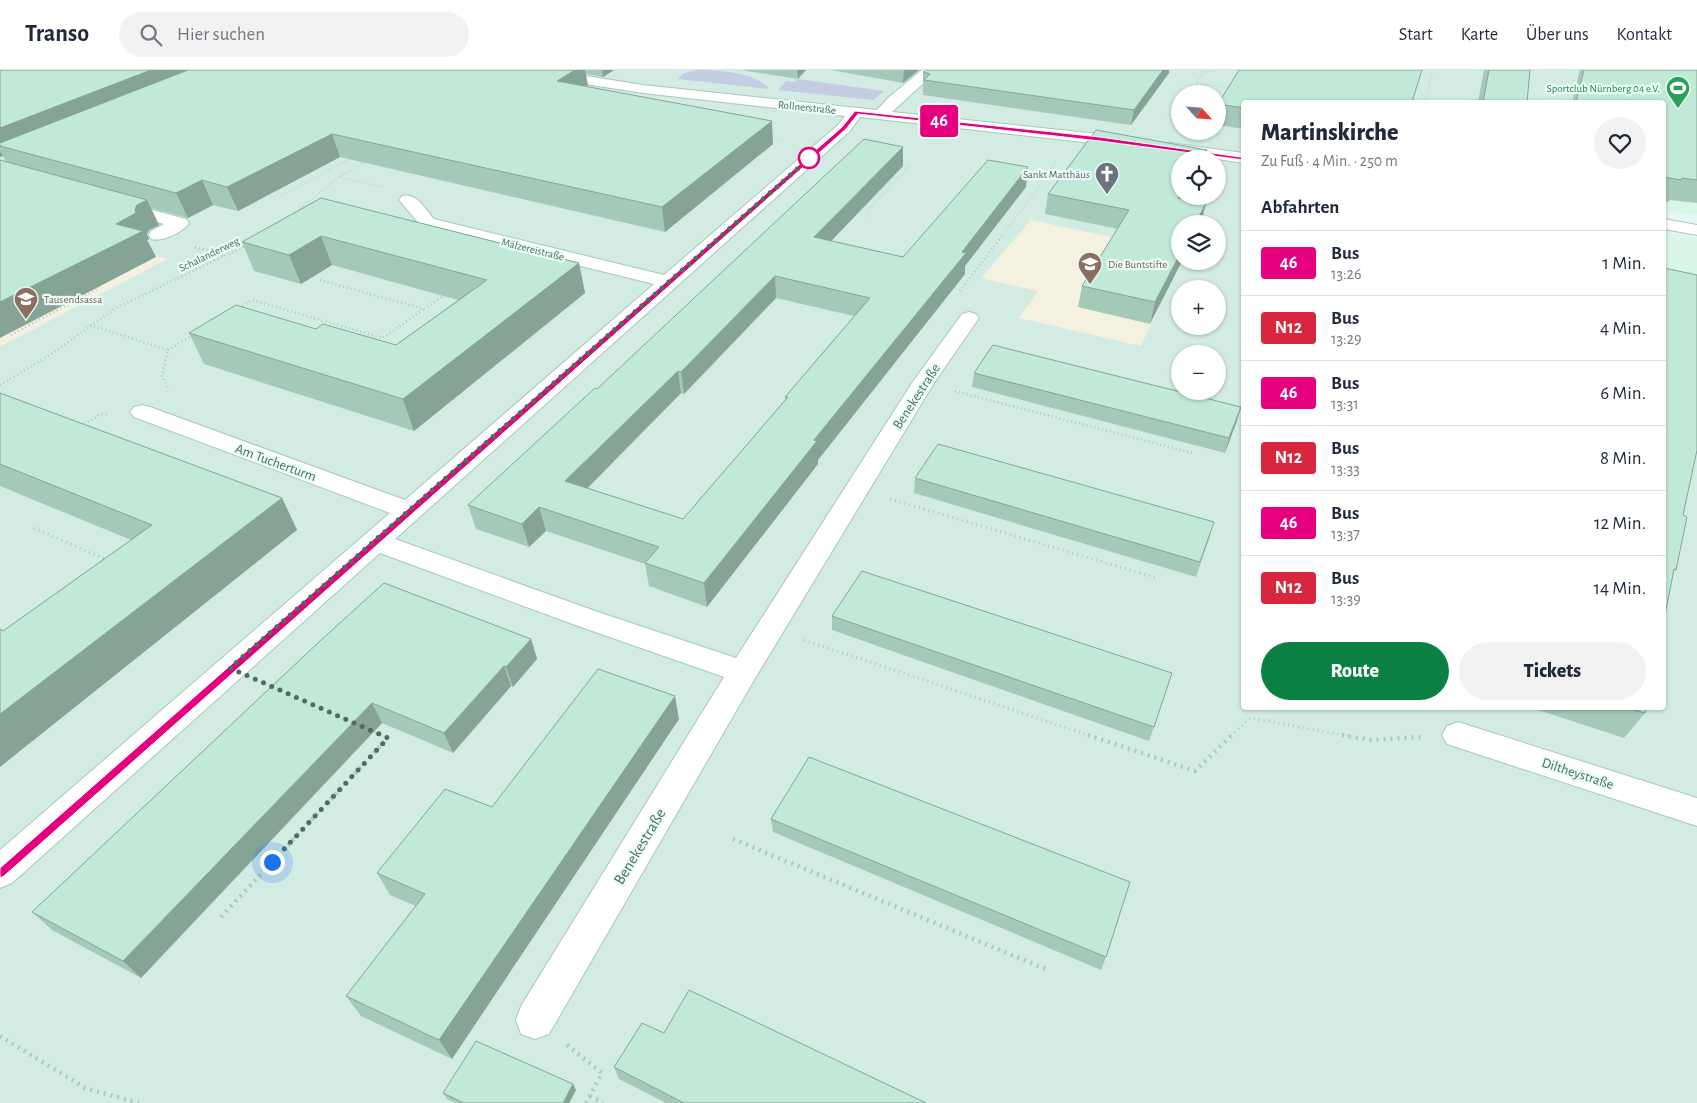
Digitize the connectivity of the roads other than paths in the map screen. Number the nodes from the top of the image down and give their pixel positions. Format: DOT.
graph roads {
  1 [pos="521,70"];
  2 [pos="931,70"];
  3 [pos="632,73"];
  4 [pos="617,86"];
  5 [pos="856,112"];
  6 [pos="881,115"];
  7 [pos="1138,144"];
  8 [pos="1155,146"];
  9 [pos="1241,158"];
  10 [pos="408,200"];
  11 [pos="99,201"];
  12 [pos="1666,224"];
  13 [pos="1697,230"];
  14 [pos="158,235"];
  15 [pos="668,282"];
  16 [pos="969,318"];
  17 [pos="142,412"];
  18 [pos="409,511"];
  19 [pos="374,541"];
  20 [pos="743,672"];
  21 [pos="1458,735"];
  22 [pos="1697,812"];
  23 [pos="0,872"];
  24 [pos="535,1020"];
  1 -- 4 [label="street, Rollnerstraße"];
  2 -- 6 [label="street"];
  3 -- 4 [label="street"];
  4 -- 5 [label="street, Rollnerstraße"];
  5 -- 6 [label="street, Rollnerstraße"];
  5 -- 15 [label="street"];
  6 -- 7 [label="street, Rollnerstraße"];
  8 -- 9 [label="street"];
  10 -- 15 [label="street, Mälzereistraße"];
  11 -- 14 [label="street"];
  12 -- 13 [label="street"];
  15 -- 18 [label="street"];
  16 -- 20 [label="street, Benekestraße"];
  17 -- 18 [label="street, Am Tucherturm"];
  18 -- 19 [label="street"];
  19 -- 20 [label="street"];
  19 -- 23 [label="street"];
  20 -- 24 [label="street, Benekestraße"];
  21 -- 22 [label="street, Diltheystraße"];
}
